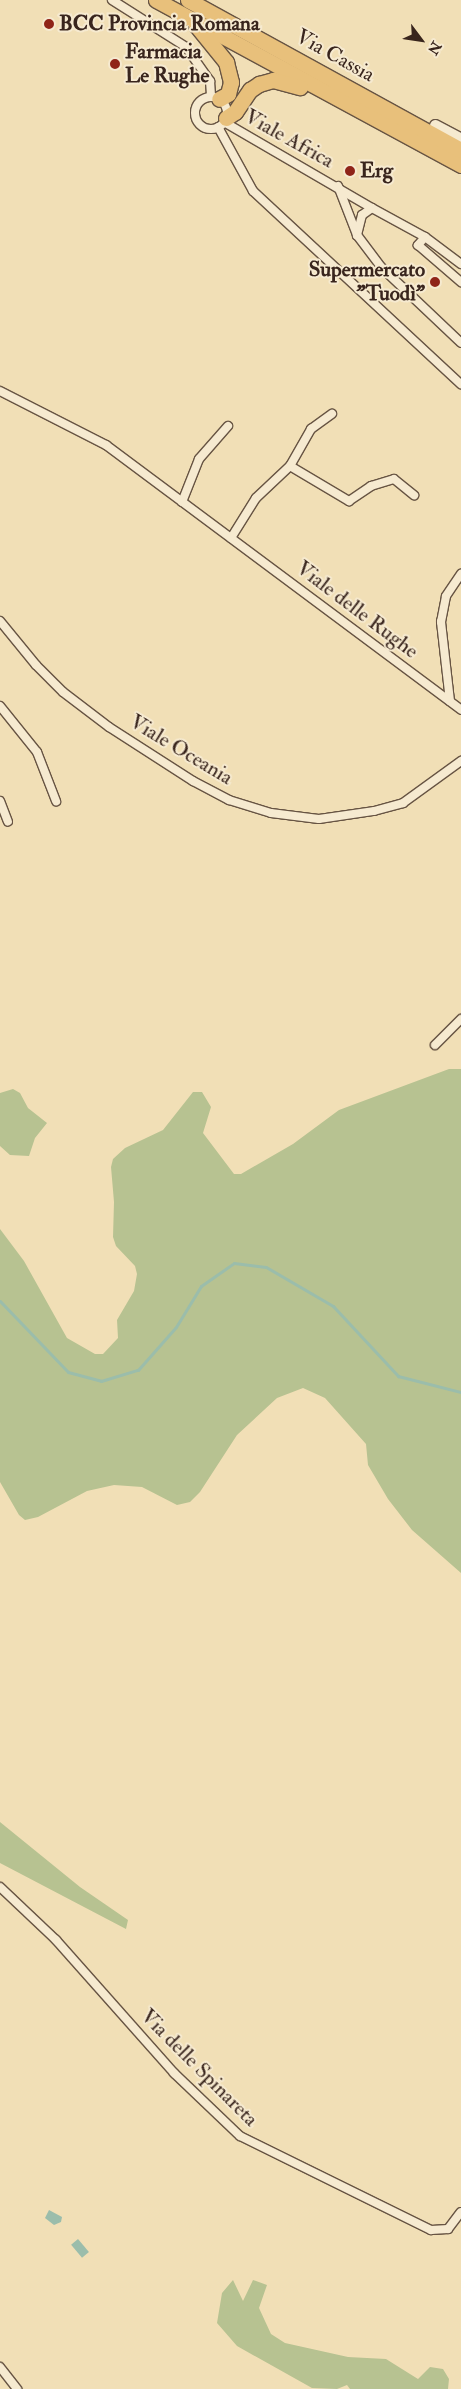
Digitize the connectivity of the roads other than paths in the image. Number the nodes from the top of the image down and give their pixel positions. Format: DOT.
graph roads {
  1 [pos="112,0"];
  2 [pos="156,0"];
  3 [pos="188,0"];
  4 [pos="194,21"];
  5 [pos="285,53"];
  6 [pos="328,94"];
  7 [pos="215,98"];
  8 [pos="222,122"];
  9 [pos="435,125"];
  10 [pos="461,139"];
  11 [pos="461,150"];
  12 [pos="461,165"];
  13 [pos="338,186"];
  14 [pos="372,208"];
  15 [pos="357,235"];
  16 [pos="425,237"];
  17 [pos="461,264"];
  18 [pos="461,282"];
  19 [pos="461,342"];
  20 [pos="461,384"];
  21 [pos="0,394"];
  22 [pos="332,414"];
  23 [pos="228,426"];
  24 [pos="290,466"];
  25 [pos="414,495"];
  26 [pos="182,502"];
  27 [pos="231,538"];
  28 [pos="461,574"];
  29 [pos="0,621"];
  30 [pos="450,702"];
  31 [pos="0,706"];
  32 [pos="461,710"];
  33 [pos="461,761"];
  34 [pos="0,801"];
  35 [pos="56,801"];
  36 [pos="8,822"];
  37 [pos="461,1019"];
  38 [pos="435,1045"];
  39 [pos="0,1887"];
  40 [pos="461,2212"];
  41 [pos="0,2367"];
  42 [pos="17,2389"];
  1 -- 7 [label="street, Viale Africa"];
  2 -- 4 [label="highway, Via Cassia"];
  3 -- 5 [label="highway, Via Cassia"];
  4 -- 6 [label="highway, Via Cassia"];
  4 -- 7 [label="highway"];
  5 -- 9 [label="highway"];
  5 -- 11 [label="highway, Via Cassia"];
  6 -- 8 [label="highway"];
  6 -- 12 [label="highway, Via Cassia"];
  7 -- 8 [label="street, Viale Africa"];
  7 -- 8 [label="street, Viale Africa"];
  8 -- 13 [label="street, Viale Africa"];
  8 -- 20 [label="street, Viale Africa"];
  9 -- 10 [label="street"];
  13 -- 14 [label="street, Viale Africa"];
  13 -- 15 [label="street"];
  14 -- 15 [label="street"];
  14 -- 16 [label="street"];
  15 -- 19 [label="street"];
  16 -- 17 [label="street"];
  16 -- 18 [label="street"];
  21 -- 26 [label="street, Viale delle Rughe"];
  22 -- 24 [label="street"];
  23 -- 26 [label="street"];
  24 -- 25 [label="street"];
  24 -- 27 [label="street"];
  26 -- 27 [label="street, Viale delle Rughe"];
  27 -- 30 [label="street, Viale delle Rughe"];
  28 -- 30 [label="street"];
  29 -- 33 [label="street, Viale Oceania"];
  30 -- 32 [label="street, Viale delle Rughe"];
  31 -- 35 [label="street"];
  34 -- 36 [label="street"];
  37 -- 38 [label="street"];
  39 -- 40 [label="street, Via delle Spinareta"];
  41 -- 42 [label="street"];
}
